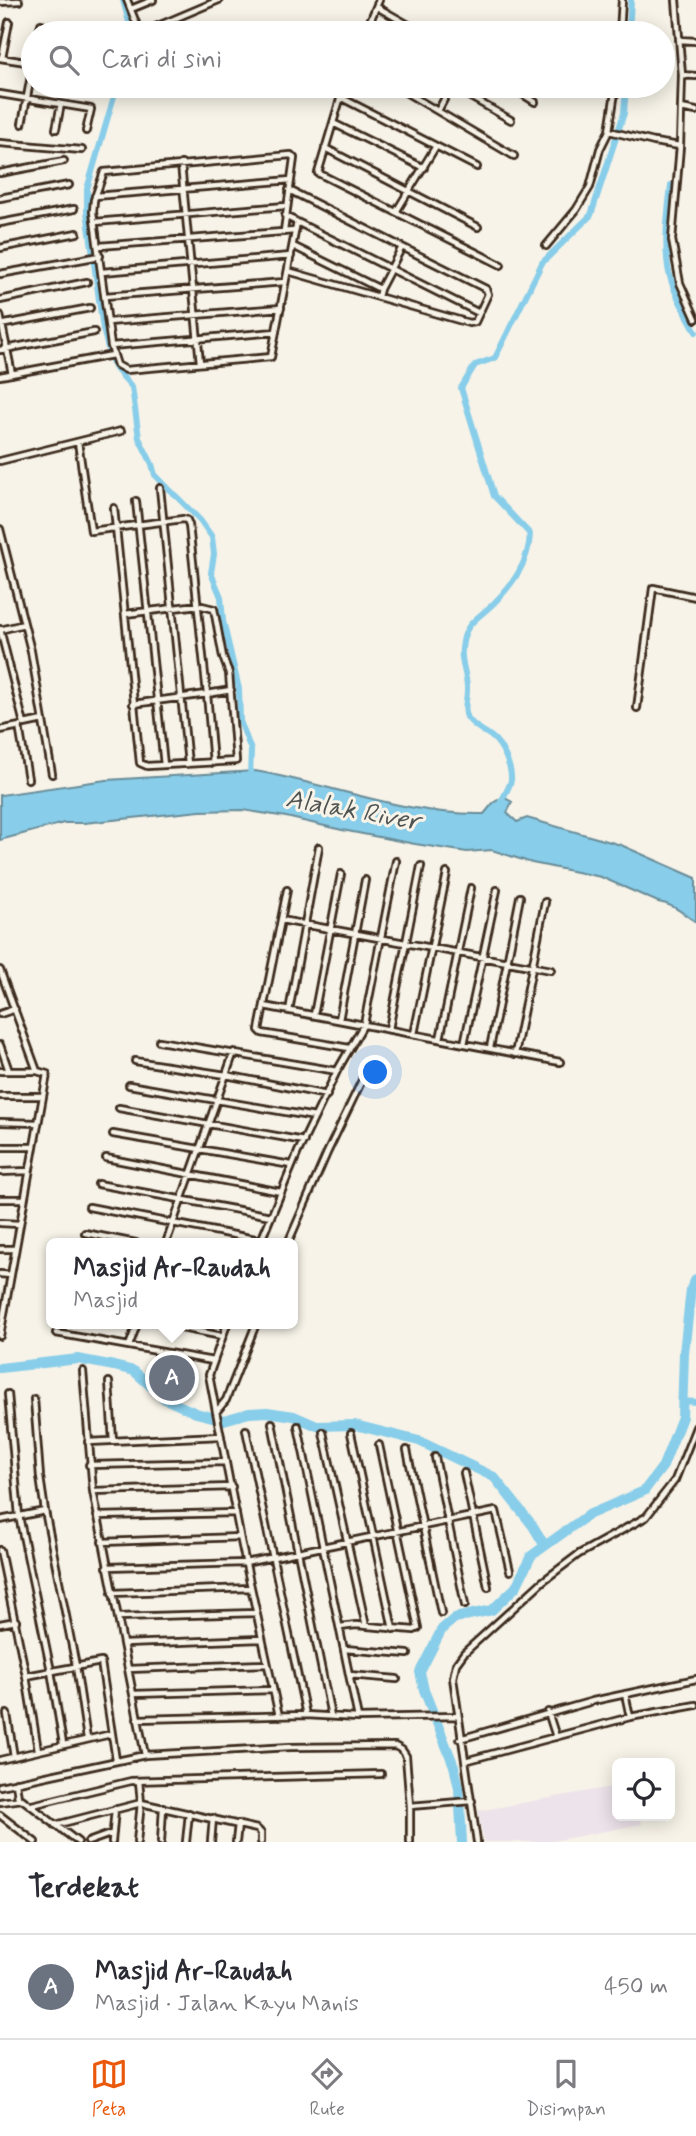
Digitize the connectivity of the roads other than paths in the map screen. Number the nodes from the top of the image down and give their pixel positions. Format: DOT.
graph roads {
  1 [pos="127,0"];
  2 [pos="153,0"];
  3 [pos="219,0"];
  4 [pos="379,0"];
  5 [pos="622,0"];
  6 [pos="676,0"];
  7 [pos="19,1"];
  8 [pos="0,2"];
  9 [pos="377,6"];
  10 [pos="131,9"];
  11 [pos="136,21"];
  12 [pos="169,21"];
  13 [pos="370,21"];
  14 [pos="403,21"];
  15 [pos="621,21"];
  16 [pos="9,22"];
  17 [pos="679,40"];
  18 [pos="696,41"];
  19 [pos="1,58"];
  20 [pos="21,62"];
  21 [pos="682,75"];
  22 [pos="696,76"];
  23 [pos="0,93"];
  24 [pos="21,97"];
  25 [pos="27,98"];
  26 [pos="340,98"];
  27 [pos="342,98"];
  28 [pos="416,98"];
  29 [pos="445,98"];
  30 [pos="472,98"];
  31 [pos="530,98"];
  32 [pos="614,98"];
  33 [pos="536,102"];
  34 [pos="61,104"];
  35 [pos="681,108"];
  36 [pos="438,111"];
  37 [pos="696,111"];
  38 [pos="511,120"];
  39 [pos="333,123"];
  40 [pos="22,124"];
  41 [pos="56,129"];
  42 [pos="86,131"];
  43 [pos="610,131"];
  44 [pos="0,145"];
  45 [pos="436,146"];
  46 [pos="680,146"];
  47 [pos="325,148"];
  48 [pos="82,150"];
  49 [pos="513,156"];
  50 [pos="64,161"];
  51 [pos="181,164"];
  52 [pos="477,167"];
  53 [pos="424,168"];
  54 [pos="0,173"];
  55 [pos="291,180"];
  56 [pos="69,185"];
  57 [pos="184,190"];
  58 [pos="289,190"];
  59 [pos="409,191"];
  60 [pos="96,196"];
  61 [pos="0,198"];
  62 [pos="286,206"];
  63 [pos="74,209"];
  64 [pos="396,212"];
  65 [pos="187,214"];
  66 [pos="285,216"];
  67 [pos="95,222"];
  68 [pos="298,222"];
  69 [pos="0,223"];
  70 [pos="478,227"];
  71 [pos="295,230"];
  72 [pos="284,231"];
  73 [pos="77,233"];
  74 [pos="189,240"];
  75 [pos="99,246"];
  76 [pos="293,246"];
  77 [pos="546,246"];
  78 [pos="402,247"];
  79 [pos="0,248"];
  80 [pos="100,256"];
  81 [pos="290,256"];
  82 [pos="192,265"];
  83 [pos="500,265"];
  84 [pos="391,268"];
  85 [pos="288,271"];
  86 [pos="102,272"];
  87 [pos="0,274"];
  88 [pos="87,282"];
  89 [pos="286,282"];
  90 [pos="380,289"];
  91 [pos="194,290"];
  92 [pos="104,296"];
  93 [pos="378,297"];
  94 [pos="0,300"];
  95 [pos="90,307"];
  96 [pos="281,307"];
  97 [pos="479,313"];
  98 [pos="196,314"];
  99 [pos="0,315"];
  100 [pos="696,319"];
  101 [pos="108,322"];
  102 [pos="1,325"];
  103 [pos="94,332"];
  104 [pos="276,332"];
  105 [pos="198,338"];
  106 [pos="111,346"];
  107 [pos="7,349"];
  108 [pos="0,351"];
  109 [pos="113,355"];
  110 [pos="200,363"];
  111 [pos="12,373"];
  112 [pos="0,376"];
  113 [pos="121,431"];
  114 [pos="78,442"];
  115 [pos="0,461"];
  116 [pos="160,488"];
  117 [pos="136,501"];
  118 [pos="114,508"];
  119 [pos="164,522"];
  120 [pos="139,525"];
  121 [pos="116,528"];
  122 [pos="0,529"];
  123 [pos="1,539"];
  124 [pos="696,597"];
  125 [pos="198,605"];
  126 [pos="173,608"];
  127 [pos="149,611"];
  128 [pos="125,614"];
  129 [pos="24,624"];
  130 [pos="0,629"];
  131 [pos="231,690"];
  132 [pos="207,694"];
  133 [pos="183,697"];
  134 [pos="157,701"];
  135 [pos="133,704"];
  136 [pos="637,708"];
  137 [pos="43,720"];
  138 [pos="21,725"];
  139 [pos="0,730"];
  140 [pos="213,763"];
  141 [pos="188,764"];
  142 [pos="164,765"];
  143 [pos="52,775"];
  144 [pos="28,779"];
  145 [pos="319,847"];
  146 [pos="396,860"];
  147 [pos="421,866"];
  148 [pos="447,873"];
  149 [pos="341,874"];
  150 [pos="365,880"];
  151 [pos="471,888"];
  152 [pos="287,890"];
  153 [pos="497,890"];
  154 [pos="520,897"];
  155 [pos="545,902"];
  156 [pos="281,920"];
  157 [pos="306,925"];
  158 [pos="330,929"];
  159 [pos="355,933"];
  160 [pos="381,938"];
  161 [pos="407,943"];
  162 [pos="432,948"];
  163 [pos="457,953"];
  164 [pos="482,958"];
  165 [pos="507,963"];
  166 [pos="533,967"];
  167 [pos="0,970"];
  168 [pos="551,970"];
  169 [pos="264,1006"];
  170 [pos="15,1009"];
  171 [pos="289,1011"];
  172 [pos="0,1014"];
  173 [pos="314,1015"];
  174 [pos="339,1020"];
  175 [pos="364,1024"];
  176 [pos="389,1029"];
  177 [pos="414,1034"];
  178 [pos="440,1039"];
  179 [pos="159,1041"];
  180 [pos="464,1044"];
  181 [pos="0,1046"];
  182 [pos="349,1048"];
  183 [pos="490,1048"];
  184 [pos="234,1052"];
  185 [pos="515,1054"];
  186 [pos="135,1061"];
  187 [pos="560,1062"];
  188 [pos="0,1071"];
  189 [pos="9,1071"];
  190 [pos="37,1071"];
  191 [pos="337,1071"];
  192 [pos="226,1074"];
  193 [pos="364,1076"];
  194 [pos="130,1085"];
  195 [pos="327,1095"];
  196 [pos="43,1096"];
  197 [pos="0,1097"];
  198 [pos="217,1100"];
  199 [pos="119,1108"];
  200 [pos="315,1117"];
  201 [pos="0,1122"];
  202 [pos="38,1123"];
  203 [pos="208,1124"];
  204 [pos="113,1134"];
  205 [pos="304,1141"];
  206 [pos="0,1147"];
  207 [pos="33,1147"];
  208 [pos="200,1149"];
  209 [pos="106,1158"];
  210 [pos="292,1165"];
  211 [pos="29,1171"];
  212 [pos="0,1172"];
  213 [pos="191,1173"];
  214 [pos="98,1184"];
  215 [pos="281,1192"];
  216 [pos="0,1199"];
  217 [pos="24,1199"];
  218 [pos="181,1199"];
  219 [pos="89,1207"];
  220 [pos="271,1216"];
  221 [pos="173,1222"];
  222 [pos="0,1223"];
  223 [pos="20,1224"];
  224 [pos="85,1233"];
  225 [pos="110,1238"];
  226 [pos="168,1238"];
  227 [pos="247,1238"];
  228 [pos="262,1238"];
  229 [pos="290,1238"];
  230 [pos="0,1248"];
  231 [pos="15,1249"];
  232 [pos="0,1275"];
  233 [pos="11,1275"];
  234 [pos="3,1300"];
  235 [pos="1,1324"];
  236 [pos="135,1329"];
  237 [pos="186,1329"];
  238 [pos="226,1329"];
  239 [pos="254,1329"];
  240 [pos="56,1333"];
  241 [pos="0,1336"];
  242 [pos="222,1336"];
  243 [pos="129,1346"];
  244 [pos="213,1361"];
  245 [pos="83,1371"];
  246 [pos="109,1382"];
  247 [pos="8,1394"];
  248 [pos="34,1399"];
  249 [pos="216,1415"];
  250 [pos="272,1423"];
  251 [pos="298,1426"];
  252 [pos="696,1427"];
  253 [pos="246,1430"];
  254 [pos="323,1432"];
  255 [pos="220,1433"];
  256 [pos="351,1433"];
  257 [pos="113,1441"];
  258 [pos="88,1442"];
  259 [pos="379,1445"];
  260 [pos="407,1450"];
  261 [pos="435,1457"];
  262 [pos="226,1462"];
  263 [pos="89,1465"];
  264 [pos="464,1473"];
  265 [pos="232,1487"];
  266 [pos="93,1491"];
  267 [pos="45,1511"];
  268 [pos="236,1513"];
  269 [pos="19,1516"];
  270 [pos="97,1516"];
  271 [pos="473,1517"];
  272 [pos="0,1520"];
  273 [pos="447,1522"];
  274 [pos="423,1528"];
  275 [pos="398,1532"];
  276 [pos="374,1535"];
  277 [pos="240,1537"];
  278 [pos="349,1540"];
  279 [pos="102,1542"];
  280 [pos="323,1546"];
  281 [pos="0,1550"];
  282 [pos="298,1553"];
  283 [pos="273,1558"];
  284 [pos="245,1563"];
  285 [pos="107,1567"];
  286 [pos="510,1571"];
  287 [pos="2,1573"];
  288 [pos="488,1587"];
  289 [pos="251,1588"];
  290 [pos="112,1593"];
  291 [pos="10,1596"];
  292 [pos="0,1598"];
  293 [pos="466,1605"];
  294 [pos="256,1613"];
  295 [pos="441,1614"];
  296 [pos="118,1617"];
  297 [pos="16,1621"];
  298 [pos="0,1624"];
  299 [pos="366,1626"];
  300 [pos="340,1627"];
  301 [pos="393,1629"];
  302 [pos="261,1639"];
  303 [pos="124,1644"];
  304 [pos="344,1648"];
  305 [pos="408,1654"];
  306 [pos="266,1664"];
  307 [pos="76,1666"];
  308 [pos="128,1669"];
  309 [pos="51,1671"];
  310 [pos="349,1675"];
  311 [pos="26,1676"];
  312 [pos="397,1679"];
  313 [pos="696,1679"];
  314 [pos="273,1690"];
  315 [pos="133,1694"];
  316 [pos="625,1694"];
  317 [pos="696,1705"];
  318 [pos="548,1712"];
  319 [pos="7,1714"];
  320 [pos="306,1715"];
  321 [pos="279,1716"];
  322 [pos="331,1716"];
  323 [pos="457,1716"];
  324 [pos="630,1717"];
  325 [pos="358,1718"];
  326 [pos="137,1719"];
  327 [pos="111,1734"];
  328 [pos="556,1737"];
  329 [pos="460,1738"];
  330 [pos="87,1739"];
  331 [pos="63,1744"];
  332 [pos="38,1750"];
  333 [pos="145,1755"];
  334 [pos="14,1757"];
  335 [pos="0,1760"];
  336 [pos="116,1760"];
  337 [pos="465,1761"];
  338 [pos="381,1773"];
  339 [pos="139,1781"];
  340 [pos="16,1782"];
  341 [pos="0,1786"];
  342 [pos="18,1798"];
  343 [pos="472,1801"];
  344 [pos="0,1802"];
  345 [pos="141,1803"];
  346 [pos="32,1805"];
  347 [pos="411,1806"];
  348 [pos="163,1807"];
  349 [pos="114,1809"];
  350 [pos="189,1813"];
  351 [pos="0,1815"];
  352 [pos="213,1818"];
  353 [pos="238,1824"];
  354 [pos="55,1825"];
  355 [pos="113,1833"];
  356 [pos="35,1842"];
  357 [pos="78,1842"];
  358 [pos="88,1842"];
  359 [pos="112,1842"];
  360 [pos="137,1842"];
  361 [pos="161,1842"];
  362 [pos="186,1842"];
  363 [pos="211,1842"];
  364 [pos="236,1842"];
  365 [pos="261,1842"];
  366 [pos="410,1842"];
  367 [pos="477,1842"];
  1 -- 10 [label="street"];
  2 -- 10 [label="street"];
  3 -- 12 [label="street"];
  4 -- 9 [label="street"];
  5 -- 15 [label="street"];
  6 -- 17 [label="street"];
  7 -- 8 [label="street"];
  9 -- 13 [label="street"];
  9 -- 14 [label="street"];
  10 -- 11 [label="street"];
  16 -- 19 [label="street"];
  17 -- 18 [label="street"];
  17 -- 21 [label="street"];
  19 -- 20 [label="street"];
  21 -- 22 [label="street"];
  21 -- 35 [label="street"];
  23 -- 24 [label="street"];
  25 -- 34 [label="street"];
  25 -- 40 [label="street"];
  26 -- 39 [label="street"];
  27 -- 45 [label="street"];
  28 -- 36 [label="street"];
  29 -- 36 [label="street"];
  30 -- 38 [label="street"];
  31 -- 33 [label="street"];
  32 -- 43 [label="street"];
  34 -- 41 [label="street"];
  34 -- 42 [label="street"];
  35 -- 37 [label="street"];
  35 -- 46 [label="street"];
  36 -- 49 [label="street"];
  39 -- 47 [label="street"];
  39 -- 53 [label="street"];
  43 -- 46 [label="street"];
  43 -- 77 [label="street"];
  44 -- 48 [label="street"];
  45 -- 52 [label="street"];
  45 -- 53 [label="street"];
  46 -- 100 [label="street"];
  47 -- 59 [label="street"];
  47 -- 64 [label="street"];
  50 -- 54 [label="street"];
  51 -- 55 [label="street"];
  51 -- 57 [label="street"];
  51 -- 60 [label="street"];
  53 -- 59 [label="street"];
  55 -- 57 [label="street"];
  55 -- 58 [label="street"];
  56 -- 61 [label="street"];
  57 -- 60 [label="street"];
  57 -- 65 [label="street"];
  58 -- 62 [label="street"];
  58 -- 78 [label="street"];
  59 -- 64 [label="street"];
  59 -- 70 [label="street"];
  60 -- 67 [label="street"];
  62 -- 65 [label="street"];
  62 -- 66 [label="street"];
  63 -- 69 [label="street"];
  64 -- 83 [label="street"];
  65 -- 67 [label="street"];
  65 -- 74 [label="street"];
  66 -- 68 [label="street"];
  66 -- 72 [label="street"];
  67 -- 75 [label="street"];
  68 -- 71 [label="street"];
  68 -- 84 [label="street"];
  71 -- 72 [label="street"];
  71 -- 76 [label="street"];
  72 -- 74 [label="street"];
  73 -- 79 [label="street"];
  74 -- 75 [label="street"];
  74 -- 82 [label="street"];
  75 -- 80 [label="street"];
  76 -- 81 [label="street"];
  76 -- 90 [label="street"];
  78 -- 84 [label="street"];
  78 -- 97 [label="street"];
  80 -- 86 [label="street"];
  80 -- 87 [label="street"];
  81 -- 82 [label="street"];
  81 -- 85 [label="street"];
  82 -- 86 [label="street"];
  82 -- 91 [label="street"];
  84 -- 90 [label="street"];
  84 -- 97 [label="street"];
  85 -- 89 [label="street"];
  85 -- 93 [label="street"];
  86 -- 92 [label="street"];
  88 -- 94 [label="street"];
  89 -- 91 [label="street"];
  89 -- 96 [label="street"];
  90 -- 93 [label="street"];
  91 -- 92 [label="street"];
  91 -- 98 [label="street"];
  92 -- 101 [label="street"];
  93 -- 97 [label="street"];
  95 -- 102 [label="street"];
  96 -- 98 [label="street"];
  96 -- 104 [label="street"];
  98 -- 101 [label="street"];
  98 -- 105 [label="street"];
  99 -- 102 [label="street"];
  101 -- 106 [label="street"];
  102 -- 107 [label="street"];
  103 -- 107 [label="street"];
  104 -- 105 [label="street"];
  104 -- 110 [label="street"];
  105 -- 106 [label="street"];
  105 -- 110 [label="street"];
  106 -- 109 [label="street"];
  107 -- 108 [label="street"];
  107 -- 111 [label="street"];
  109 -- 110 [label="street"];
  109 -- 111 [label="street"];
  111 -- 112 [label="street"];
  113 -- 114 [label="street"];
  114 -- 115 [label="street"];
  114 -- 121 [label="street"];
  116 -- 119 [label="street"];
  117 -- 120 [label="street"];
  118 -- 121 [label="street"];
  119 -- 120 [label="street"];
  119 -- 125 [label="street"];
  119 -- 126 [label="street"];
  120 -- 121 [label="street"];
  120 -- 127 [label="street"];
  121 -- 128 [label="street"];
  122 -- 123 [label="street"];
  123 -- 129 [label="street"];
  124 -- 136 [label="street"];
  125 -- 126 [label="street"];
  125 -- 131 [label="street"];
  125 -- 132 [label="street"];
  126 -- 127 [label="street"];
  126 -- 133 [label="street"];
  127 -- 128 [label="street"];
  127 -- 134 [label="street"];
  128 -- 135 [label="street"];
  129 -- 130 [label="street"];
  129 -- 137 [label="street"];
  130 -- 138 [label="street"];
  131 -- 132 [label="street"];
  131 -- 140 [label="street"];
  132 -- 133 [label="street"];
  132 -- 140 [label="street"];
  133 -- 134 [label="street"];
  133 -- 141 [label="street"];
  134 -- 135 [label="street"];
  134 -- 142 [label="street"];
  135 -- 142 [label="street"];
  137 -- 138 [label="street"];
  137 -- 143 [label="street"];
  138 -- 139 [label="street"];
  138 -- 144 [label="street"];
  140 -- 141 [label="street"];
  141 -- 142 [label="street"];
  145 -- 157 [label="street"];
  146 -- 160 [label="street"];
  147 -- 161 [label="street"];
  148 -- 162 [label="street"];
  149 -- 158 [label="street"];
  150 -- 159 [label="street"];
  151 -- 163 [label="street"];
  152 -- 156 [label="street"];
  153 -- 164 [label="street"];
  154 -- 165 [label="street"];
  155 -- 166 [label="street"];
  156 -- 157 [label="street"];
  156 -- 169 [label="street"];
  157 -- 158 [label="street"];
  157 -- 171 [label="street"];
  158 -- 159 [label="street"];
  158 -- 173 [label="street"];
  159 -- 160 [label="street"];
  159 -- 174 [label="street"];
  160 -- 161 [label="street"];
  160 -- 175 [label="street"];
  161 -- 162 [label="street"];
  161 -- 176 [label="street"];
  162 -- 163 [label="street"];
  162 -- 177 [label="street"];
  163 -- 164 [label="street"];
  163 -- 178 [label="street"];
  164 -- 165 [label="street"];
  164 -- 180 [label="street"];
  165 -- 166 [label="street"];
  165 -- 183 [label="street"];
  166 -- 168 [label="street"];
  166 -- 185 [label="street"];
  167 -- 170 [label="street"];
  169 -- 171 [label="street"];
  169 -- 182 [label="street"];
  170 -- 172 [label="street"];
  170 -- 190 [label="street"];
  171 -- 173 [label="street"];
  173 -- 174 [label="street"];
  174 -- 175 [label="street"];
  175 -- 176 [label="street"];
  175 -- 182 [label="street"];
  176 -- 177 [label="street"];
  177 -- 178 [label="street"];
  178 -- 180 [label="street"];
  179 -- 184 [label="street"];
  180 -- 183 [label="street"];
  181 -- 189 [label="street"];
  182 -- 191 [label="street"];
  183 -- 185 [label="street"];
  184 -- 191 [label="street"];
  184 -- 192 [label="street"];
  185 -- 187 [label="street"];
  186 -- 192 [label="street"];
  188 -- 189 [label="street"];
  189 -- 190 [label="street"];
  190 -- 196 [label="street"];
  191 -- 195 [label="street"];
  192 -- 195 [label="street"];
  192 -- 198 [label="street"];
  193 -- 229 [label="street"];
  194 -- 198 [label="street"];
  195 -- 200 [label="street"];
  196 -- 197 [label="street"];
  196 -- 202 [label="street"];
  198 -- 200 [label="street"];
  198 -- 203 [label="street"];
  199 -- 203 [label="street"];
  200 -- 205 [label="street"];
  201 -- 202 [label="street"];
  202 -- 207 [label="street"];
  203 -- 205 [label="street"];
  203 -- 208 [label="street"];
  204 -- 208 [label="street"];
  205 -- 210 [label="street"];
  206 -- 207 [label="street"];
  207 -- 211 [label="street"];
  208 -- 210 [label="street"];
  208 -- 213 [label="street"];
  209 -- 213 [label="street"];
  210 -- 215 [label="street"];
  211 -- 212 [label="street"];
  211 -- 217 [label="street"];
  213 -- 215 [label="street"];
  213 -- 218 [label="street"];
  214 -- 218 [label="street"];
  215 -- 220 [label="street"];
  216 -- 217 [label="street"];
  217 -- 223 [label="street"];
  218 -- 220 [label="street"];
  218 -- 221 [label="street"];
  219 -- 221 [label="street"];
  220 -- 228 [label="street"];
  221 -- 226 [label="street"];
  221 -- 227 [label="street"];
  222 -- 223 [label="street"];
  223 -- 231 [label="street"];
  224 -- 225 [label="street"];
  230 -- 231 [label="street"];
  231 -- 233 [label="street"];
  232 -- 233 [label="street"];
  233 -- 234 [label="street"];
  234 -- 235 [label="street"];
  235 -- 241 [label="street"];
  236 -- 243 [label="street"];
  237 -- 242 [label="street"];
  238 -- 242 [label="street"];
  239 -- 249 [label="street"];
  240 -- 243 [label="street"];
  242 -- 244 [label="street"];
  243 -- 244 [label="street"];
  244 -- 249 [label="street"];
  245 -- 258 [label="street"];
  246 -- 257 [label="street"];
  247 -- 269 [label="street"];
  248 -- 267 [label="street"];
  249 -- 255 [label="street"];
  250 -- 282 [label="street"];
  251 -- 280 [label="street"];
  252 -- 323 [label="street"];
  253 -- 283 [label="street"];
  254 -- 278 [label="street"];
  255 -- 257 [label="street"];
  255 -- 262 [label="street"];
  256 -- 276 [label="street"];
  257 -- 258 [label="street"];
  258 -- 263 [label="street"];
  259 -- 275 [label="street"];
  260 -- 274 [label="street"];
  261 -- 273 [label="street"];
  262 -- 263 [label="street"];
  262 -- 265 [label="street"];
  263 -- 266 [label="street"];
  264 -- 271 [label="street"];
  265 -- 266 [label="street"];
  265 -- 268 [label="street"];
  266 -- 270 [label="street"];
  267 -- 269 [label="street"];
  267 -- 307 [label="street"];
  268 -- 270 [label="street"];
  268 -- 277 [label="street"];
  269 -- 272 [label="street"];
  269 -- 309 [label="street"];
  270 -- 279 [label="street"];
  271 -- 273 [label="street"];
  271 -- 286 [label="street"];
  271 -- 288 [label="street"];
  273 -- 274 [label="street"];
  273 -- 293 [label="street"];
  274 -- 275 [label="street"];
  274 -- 295 [label="street"];
  275 -- 276 [label="street"];
  275 -- 301 [label="street"];
  276 -- 278 [label="street"];
  276 -- 301 [label="street"];
  277 -- 279 [label="street"];
  277 -- 284 [label="street"];
  278 -- 280 [label="street"];
  278 -- 299 [label="street"];
  279 -- 285 [label="street"];
  280 -- 282 [label="street"];
  280 -- 300 [label="street"];
  281 -- 287 [label="street"];
  282 -- 283 [label="street"];
  282 -- 322 [label="street"];
  283 -- 284 [label="street"];
  283 -- 320 [label="street"];
  284 -- 285 [label="street"];
  284 -- 289 [label="street"];
  285 -- 290 [label="street"];
  287 -- 291 [label="street"];
  289 -- 290 [label="street"];
  289 -- 294 [label="street"];
  290 -- 296 [label="street"];
  291 -- 292 [label="street"];
  291 -- 297 [label="street"];
  294 -- 296 [label="street"];
  294 -- 302 [label="street"];
  296 -- 303 [label="street"];
  297 -- 298 [label="street"];
  297 -- 311 [label="street"];
  299 -- 300 [label="street"];
  299 -- 301 [label="street"];
  300 -- 304 [label="street"];
  302 -- 303 [label="street"];
  302 -- 306 [label="street"];
  303 -- 308 [label="street"];
  304 -- 305 [label="street"];
  304 -- 310 [label="street"];
  306 -- 308 [label="street"];
  306 -- 314 [label="street"];
  307 -- 309 [label="street"];
  307 -- 327 [label="street"];
  307 -- 330 [label="street"];
  308 -- 315 [label="street"];
  309 -- 311 [label="street"];
  309 -- 331 [label="street"];
  310 -- 312 [label="street"];
  310 -- 325 [label="street"];
  311 -- 332 [label="street"];
  313 -- 316 [label="street"];
  314 -- 315 [label="street"];
  314 -- 321 [label="street"];
  315 -- 326 [label="street"];
  316 -- 318 [label="street"];
  316 -- 324 [label="street"];
  317 -- 324 [label="street"];
  318 -- 328 [label="street"];
  318 -- 329 [label="street"];
  319 -- 334 [label="street"];
  320 -- 321 [label="street"];
  320 -- 322 [label="street"];
  321 -- 326 [label="street"];
  322 -- 325 [label="street"];
  323 -- 325 [label="street"];
  323 -- 329 [label="street"];
  324 -- 328 [label="street"];
  326 -- 333 [label="street"];
  327 -- 330 [label="street"];
  327 -- 336 [label="street"];
  328 -- 337 [label="street"];
  329 -- 337 [label="street"];
  330 -- 331 [label="street"];
  331 -- 332 [label="street"];
  332 -- 334 [label="street"];
  333 -- 336 [label="street"];
  333 -- 347 [label="street"];
  334 -- 335 [label="street"];
  336 -- 340 [label="street"];
  337 -- 343 [label="street"];
  338 -- 339 [label="street"];
  339 -- 345 [label="street"];
  339 -- 346 [label="street"];
  340 -- 341 [label="street"];
  340 -- 342 [label="street"];
  342 -- 344 [label="street"];
  342 -- 346 [label="street"];
  343 -- 347 [label="street"];
  343 -- 367 [label="street"];
  345 -- 348 [label="street"];
  345 -- 349 [label="street"];
  345 -- 360 [label="street"];
  346 -- 354 [label="street"];
  347 -- 366 [label="street"];
  348 -- 350 [label="street"];
  348 -- 361 [label="street"];
  349 -- 354 [label="street"];
  349 -- 355 [label="street"];
  350 -- 352 [label="street"];
  350 -- 362 [label="street"];
  351 -- 356 [label="street"];
  352 -- 353 [label="street"];
  352 -- 363 [label="street"];
  353 -- 364 [label="street"];
  353 -- 365 [label="street"];
  354 -- 357 [label="street"];
  355 -- 358 [label="street"];
  355 -- 359 [label="street"];
}
